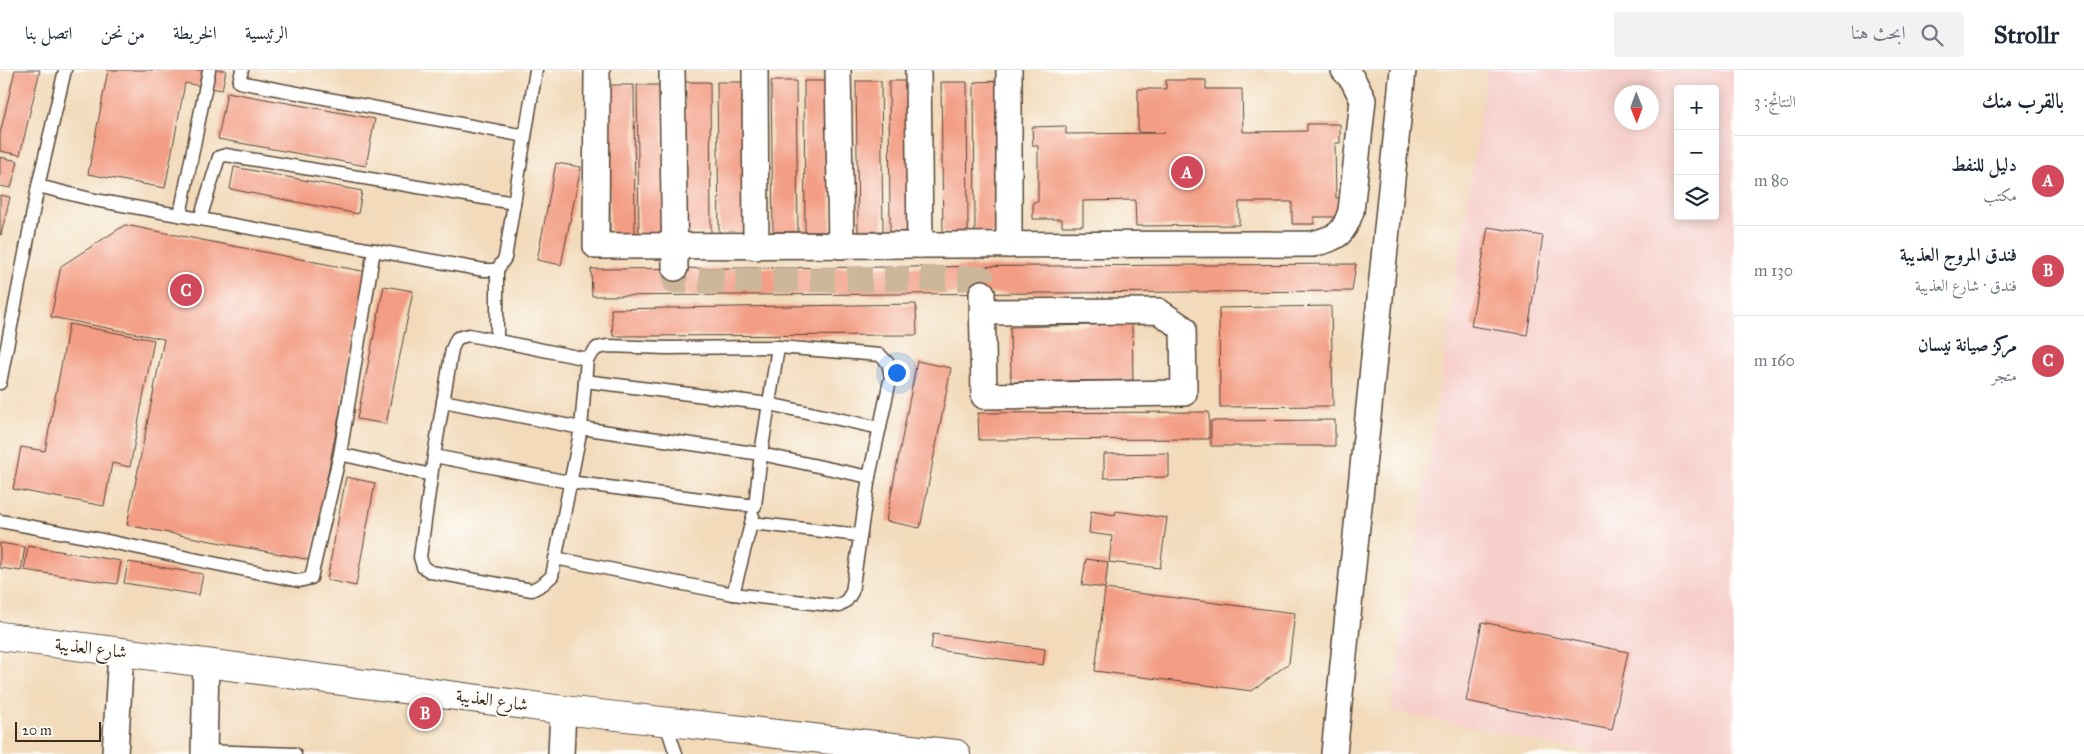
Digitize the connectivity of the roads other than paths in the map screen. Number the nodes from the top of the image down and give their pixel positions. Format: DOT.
graph roads {
  1 [pos="65,70"];
  2 [pos="209,70"];
  3 [pos="242,70"];
  4 [pos="536,70"];
  5 [pos="597,70"];
  6 [pos="672,70"];
  7 [pos="755,70"];
  8 [pos="838,70"];
  9 [pos="918,70"];
  10 [pos="1010,70"];
  11 [pos="1344,70"];
  12 [pos="1403,70"];
  13 [pos="525,136"];
  14 [pos="38,186"];
  15 [pos="514,203"];
  16 [pos="180,215"];
  17 [pos="200,219"];
  18 [pos="920,245"];
  19 [pos="756,246"];
  20 [pos="841,246"];
  21 [pos="1009,246"];
  22 [pos="374,250"];
  23 [pos="674,257"];
  24 [pos="497,270"];
  25 [pos="982,303"];
  26 [pos="497,341"];
  27 [pos="778,347"];
  28 [pos="587,360"];
  29 [pos="585,381"];
  30 [pos="0,383"];
  31 [pos="443,401"];
  32 [pos="769,404"];
  33 [pos="580,428"];
  34 [pos="880,428"];
  35 [pos="340,454"];
  36 [pos="761,454"];
  37 [pos="434,456"];
  38 [pos="431,474"];
  39 [pos="868,477"];
  40 [pos="569,482"];
  41 [pos="755,506"];
  42 [pos="0,521"];
  43 [pos="751,523"];
  44 [pos="859,535"];
  45 [pos="555,558"];
  46 [pos="733,594"];
  47 [pos="0,636"];
  48 [pos="121,652"];
  49 [pos="206,663"];
  50 [pos="563,710"];
  51 [pos="665,721"];
  52 [pos="886,750"];
  53 [pos="204,752"];
  54 [pos="115,754"];
  55 [pos="295,754"];
  56 [pos="561,754"];
  57 [pos="676,754"];
  58 [pos="956,754"];
  59 [pos="1334,754"];
  1 -- 14 [label="lane"];
  2 -- 16 [label="lane"];
  3 -- 13 [label="lane"];
  4 -- 13 [label="lane"];
  5 -- 23 [label="street"];
  6 -- 23 [label="street"];
  7 -- 19 [label="street"];
  8 -- 20 [label="street"];
  9 -- 18 [label="street"];
  10 -- 21 [label="street"];
  11 -- 21 [label="street"];
  12 -- 59 [label="street"];
  13 -- 15 [label="lane"];
  14 -- 16 [label="lane"];
  14 -- 30 [label="lane"];
  15 -- 17 [label="lane"];
  15 -- 24 [label="lane"];
  16 -- 17 [label="lane"];
  17 -- 22 [label="lane"];
  18 -- 20 [label="street"];
  18 -- 21 [label="street"];
  19 -- 20 [label="street"];
  19 -- 23 [label="street"];
  22 -- 24 [label="lane"];
  22 -- 35 [label="lane"];
  24 -- 26 [label="lane"];
  25 -- 25 [label="street"];
  26 -- 28 [label="lane"];
  26 -- 31 [label="lane"];
  27 -- 28 [label="lane"];
  27 -- 32 [label="lane"];
  27 -- 34 [label="lane"];
  28 -- 29 [label="lane"];
  29 -- 32 [label="lane"];
  29 -- 33 [label="lane"];
  31 -- 33 [label="lane"];
  31 -- 37 [label="lane"];
  32 -- 34 [label="lane"];
  32 -- 36 [label="lane"];
  33 -- 36 [label="lane"];
  33 -- 40 [label="lane"];
  34 -- 39 [label="lane"];
  35 -- 38 [label="lane"];
  35 -- 42 [label="lane"];
  36 -- 39 [label="lane"];
  36 -- 41 [label="lane"];
  37 -- 38 [label="lane"];
  37 -- 40 [label="lane"];
  38 -- 45 [label="lane"];
  39 -- 44 [label="lane"];
  40 -- 41 [label="lane"];
  40 -- 45 [label="lane"];
  41 -- 43 [label="lane"];
  43 -- 44 [label="lane"];
  43 -- 46 [label="lane"];
  44 -- 46 [label="lane"];
  45 -- 46 [label="lane"];
  47 -- 48 [label="street, شارع العذيبة"];
  48 -- 49 [label="street, شارع العذيبة"];
  48 -- 54 [label="street"];
  49 -- 50 [label="street, شارع العذيبة"];
  49 -- 53 [label="street"];
  50 -- 51 [label="street, شارع العذيبة"];
  50 -- 56 [label="street"];
  51 -- 52 [label="street, شارع العذيبة"];
  51 -- 57 [label="lane"];
  52 -- 58 [label="street, شارع العذيبة"];
  53 -- 55 [label="lane"];
}
